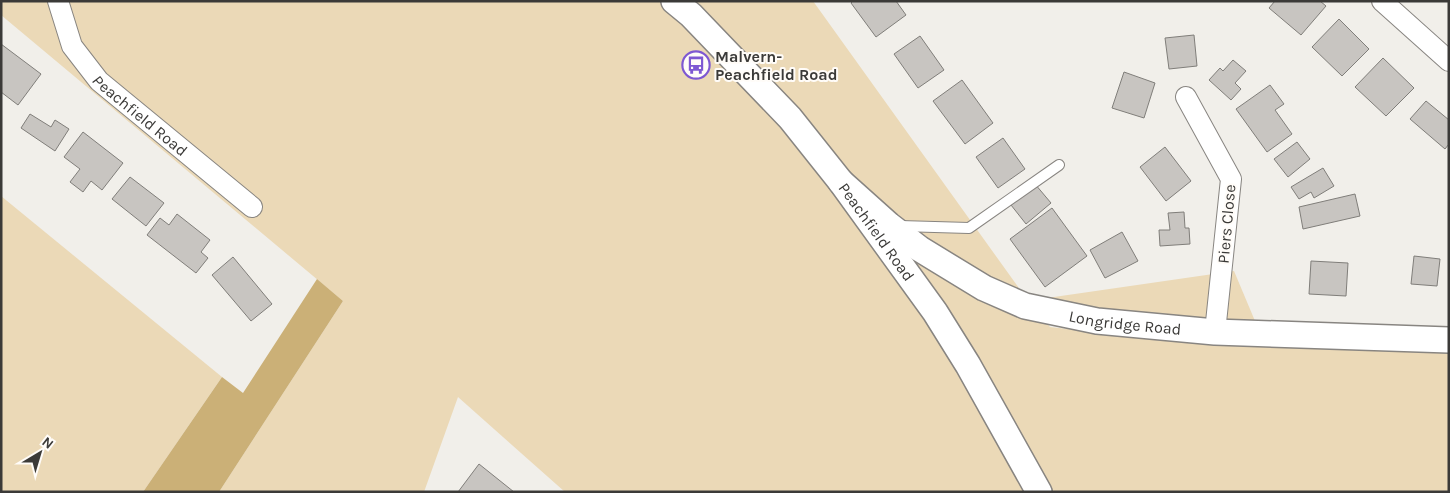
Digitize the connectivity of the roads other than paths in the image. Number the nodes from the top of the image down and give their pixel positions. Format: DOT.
graph roads {
  1 [pos="58,1"];
  2 [pos="674,1"];
  3 [pos="1382,1"];
  4 [pos="1449,61"];
  5 [pos="1186,97"];
  6 [pos="1059,165"];
  7 [pos="841,182"];
  8 [pos="252,208"];
  9 [pos="889,225"];
  10 [pos="1215,332"];
  11 [pos="1449,340"];
  12 [pos="1039,492"];
  1 -- 8 [label="street, Peachfield Road"];
  2 -- 7 [label="street, Peachfield Road"];
  3 -- 4 [label="street"];
  5 -- 10 [label="street, Piers Close"];
  6 -- 9 [label="lane"];
  7 -- 9 [label="street, Longridge Road"];
  7 -- 12 [label="street, Peachfield Road"];
  9 -- 10 [label="street, Longridge Road"];
  10 -- 11 [label="street, Longridge Road"];
}
